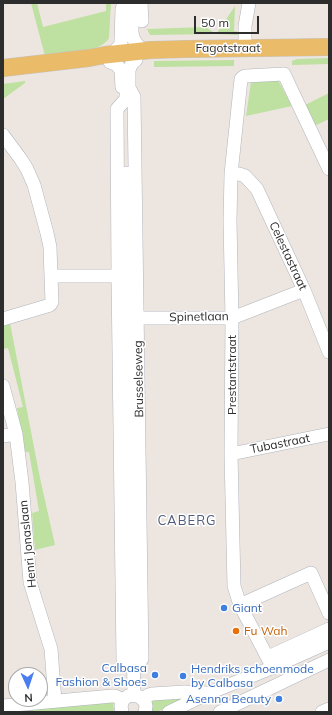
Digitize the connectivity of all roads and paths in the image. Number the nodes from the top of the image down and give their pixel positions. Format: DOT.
graph roads {
  1 [pos="249,3"];
  2 [pos="131,5"];
  3 [pos="142,21"];
  4 [pos="329,47"];
  5 [pos="245,48"];
  6 [pos="126,56"];
  7 [pos="329,56"];
  8 [pos="3,68"];
  9 [pos="25,69"];
  10 [pos="3,75"];
  11 [pos="127,95"];
  12 [pos="3,135"];
  13 [pos="329,169"];
  14 [pos="231,174"];
  15 [pos="51,276"];
  16 [pos="118,276"];
  17 [pos="304,290"];
  18 [pos="3,318"];
  19 [pos="138,318"];
  20 [pos="232,318"];
  21 [pos="329,352"];
  22 [pos="3,386"];
  23 [pos="329,434"];
  24 [pos="9,435"];
  25 [pos="231,454"];
  26 [pos="240,605"];
  27 [pos="329,613"];
  28 [pos="329,629"];
  29 [pos="329,642"];
  30 [pos="329,660"];
  31 [pos="271,662"];
  32 [pos="133,669"];
  33 [pos="209,693"];
  34 [pos="56,701"];
  35 [pos="130,701"];
  36 [pos="3,706"];
  37 [pos="329,709"];
  38 [pos="145,712"];
  39 [pos="169,712"];
  40 [pos="219,712"];
  41 [pos="322,712"];
  1 -- 5 [label="street"];
  2 -- 3 [label="street"];
  2 -- 6 [label="street, Brusselseweg"];
  2 -- 6 [label="street, Brusselseweg"];
  4 -- 5 [label="main road, Fagotstraat"];
  5 -- 6 [label="main road, Fagotstraat"];
  6 -- 7 [label="main road, Fagotstraat"];
  6 -- 9 [label="main road"];
  6 -- 11 [label="street, Brusselseweg"];
  6 -- 11 [label="street, Brusselseweg"];
  8 -- 9 [label="main road"];
  9 -- 10 [label="main road"];
  11 -- 16 [label="street, Brusselseweg"];
  11 -- 19 [label="street, Brusselseweg"];
  11 -- 32 [label="street, Brusselseweg"];
  12 -- 15 [label="street"];
  13 -- 14 [label="street, Prestantstraat"];
  14 -- 17 [label="street, Celestastraat"];
  14 -- 20 [label="street, Prestantstraat"];
  15 -- 16 [label="street"];
  15 -- 18 [label="street"];
  16 -- 32 [label="street, Brusselseweg"];
  17 -- 20 [label="street, Spinetlaan"];
  17 -- 21 [label="street, Celestastraat"];
  19 -- 20 [label="street, Spinetlaan"];
  19 -- 32 [label="street, Brusselseweg"];
  20 -- 25 [label="street, Prestantstraat"];
  22 -- 24 [label="street, Henri Jonaslaan"];
  23 -- 25 [label="street, Tubastraat"];
  24 -- 34 [label="street, Henri Jonaslaan"];
  25 -- 26 [label="street, Prestantstraat"];
  26 -- 27 [label="street"];
  26 -- 31 [label="street, Prestantstraat"];
  28 -- 31 [label="street"];
  29 -- 31 [label="street"];
  30 -- 40 [label="street"];
  31 -- 33 [label="street"];
  32 -- 35 [label="street, Brusselseweg"];
  33 -- 35 [label="street"];
  33 -- 39 [label="street"];
  33 -- 40 [label="street"];
  34 -- 35 [label="street"];
  34 -- 36 [label="street"];
  35 -- 38 [label="street, Brusselseweg"];
  37 -- 41 [label="street"];
}
